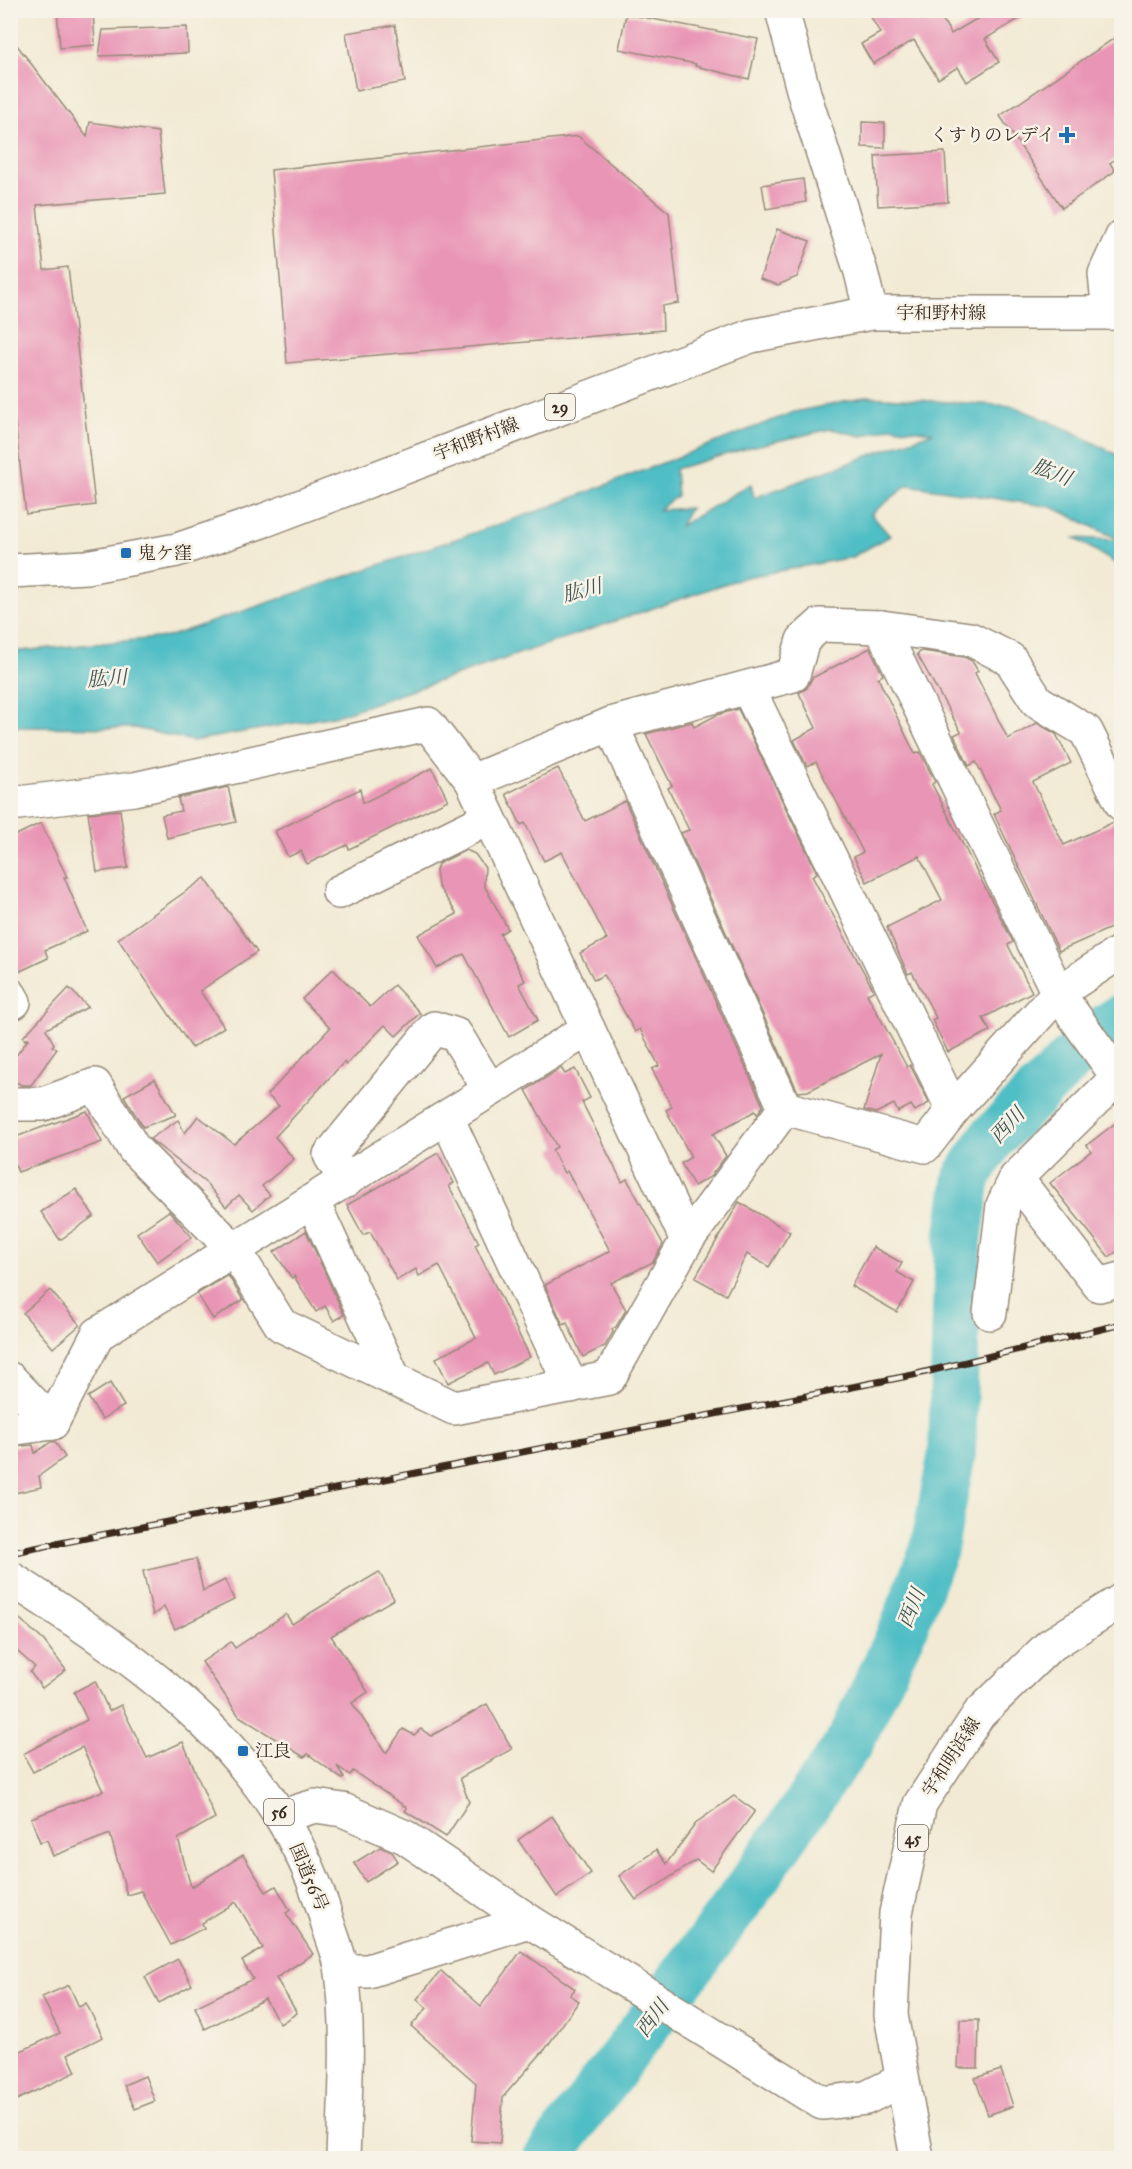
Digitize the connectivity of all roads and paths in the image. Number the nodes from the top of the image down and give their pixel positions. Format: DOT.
graph roads {
  1 [pos="782,10"];
  2 [pos="1122,237"];
  3 [pos="871,313"];
  4 [pos="1115,313"];
  5 [pos="10,571"];
  6 [pos="881,627"];
  7 [pos="748,688"];
  8 [pos="611,724"];
  9 [pos="472,781"];
  10 [pos="10,804"];
  11 [pos="1122,804"];
  12 [pos="489,818"];
  13 [pos="339,892"];
  14 [pos="1122,951"];
  15 [pos="1058,993"];
  16 [pos="588,1029"];
  17 [pos="1115,1071"];
  18 [pos="490,1090"];
  19 [pos="10,1104"];
  20 [pos="784,1108"];
  21 [pos="953,1110"];
  22 [pos="447,1118"];
  23 [pos="1016,1178"];
  24 [pos="346,1181"];
  25 [pos="313,1202"];
  26 [pos="687,1240"];
  27 [pos="235,1251"];
  28 [pos="1122,1279"];
  29 [pos="990,1313"];
  30 [pos="10,1379"];
  31 [pos="394,1380"];
  32 [pos="571,1386"];
  33 [pos="51,1423"];
  34 [pos="10,1429"];
  35 [pos="10,1578"];
  36 [pos="1122,1600"];
  37 [pos="282,1816"];
  38 [pos="529,1921"];
  39 [pos="342,1971"];
  40 [pos="902,2080"];
  41 [pos="343,2158"];
  42 [pos="917,2158"];
  1 -- 3 [label="main road"];
  2 -- 4 [label="main road"];
  3 -- 4 [label="main road, 宇和野村線 / 29"];
  3 -- 5 [label="main road, 宇和野村線 / 29"];
  6 -- 7 [label="main road"];
  6 -- 11 [label="main road"];
  6 -- 15 [label="main road"];
  7 -- 8 [label="main road"];
  7 -- 21 [label="main road"];
  8 -- 9 [label="main road"];
  8 -- 20 [label="main road"];
  9 -- 10 [label="main road"];
  9 -- 12 [label="main road"];
  12 -- 13 [label="main road"];
  12 -- 16 [label="main road"];
  14 -- 15 [label="main road"];
  15 -- 17 [label="main road"];
  15 -- 21 [label="main road"];
  16 -- 18 [label="main road"];
  16 -- 26 [label="main road"];
  17 -- 23 [label="main road"];
  18 -- 22 [label="main road"];
  18 -- 24 [label="main road"];
  19 -- 27 [label="main road"];
  20 -- 21 [label="main road"];
  20 -- 26 [label="main road"];
  22 -- 24 [label="main road"];
  22 -- 32 [label="main road"];
  23 -- 28 [label="main road"];
  23 -- 29 [label="main road"];
  24 -- 25 [label="main road"];
  25 -- 27 [label="main road"];
  25 -- 31 [label="main road"];
  26 -- 32 [label="main road"];
  27 -- 31 [label="main road"];
  27 -- 33 [label="main road"];
  30 -- 33 [label="main road"];
  31 -- 32 [label="main road"];
  33 -- 34 [label="main road"];
  35 -- 37 [label="main road, 国道56号 / 56"];
  36 -- 40 [label="main road, 宇和明浜線 / 45"];
  37 -- 38 [label="main road"];
  37 -- 39 [label="main road, 国道56号 / 56"];
  38 -- 39 [label="main road"];
  38 -- 40 [label="main road"];
  39 -- 41 [label="main road, 国道56号 / 56"];
  40 -- 42 [label="main road, 宇和明浜線 / 45"];
}
